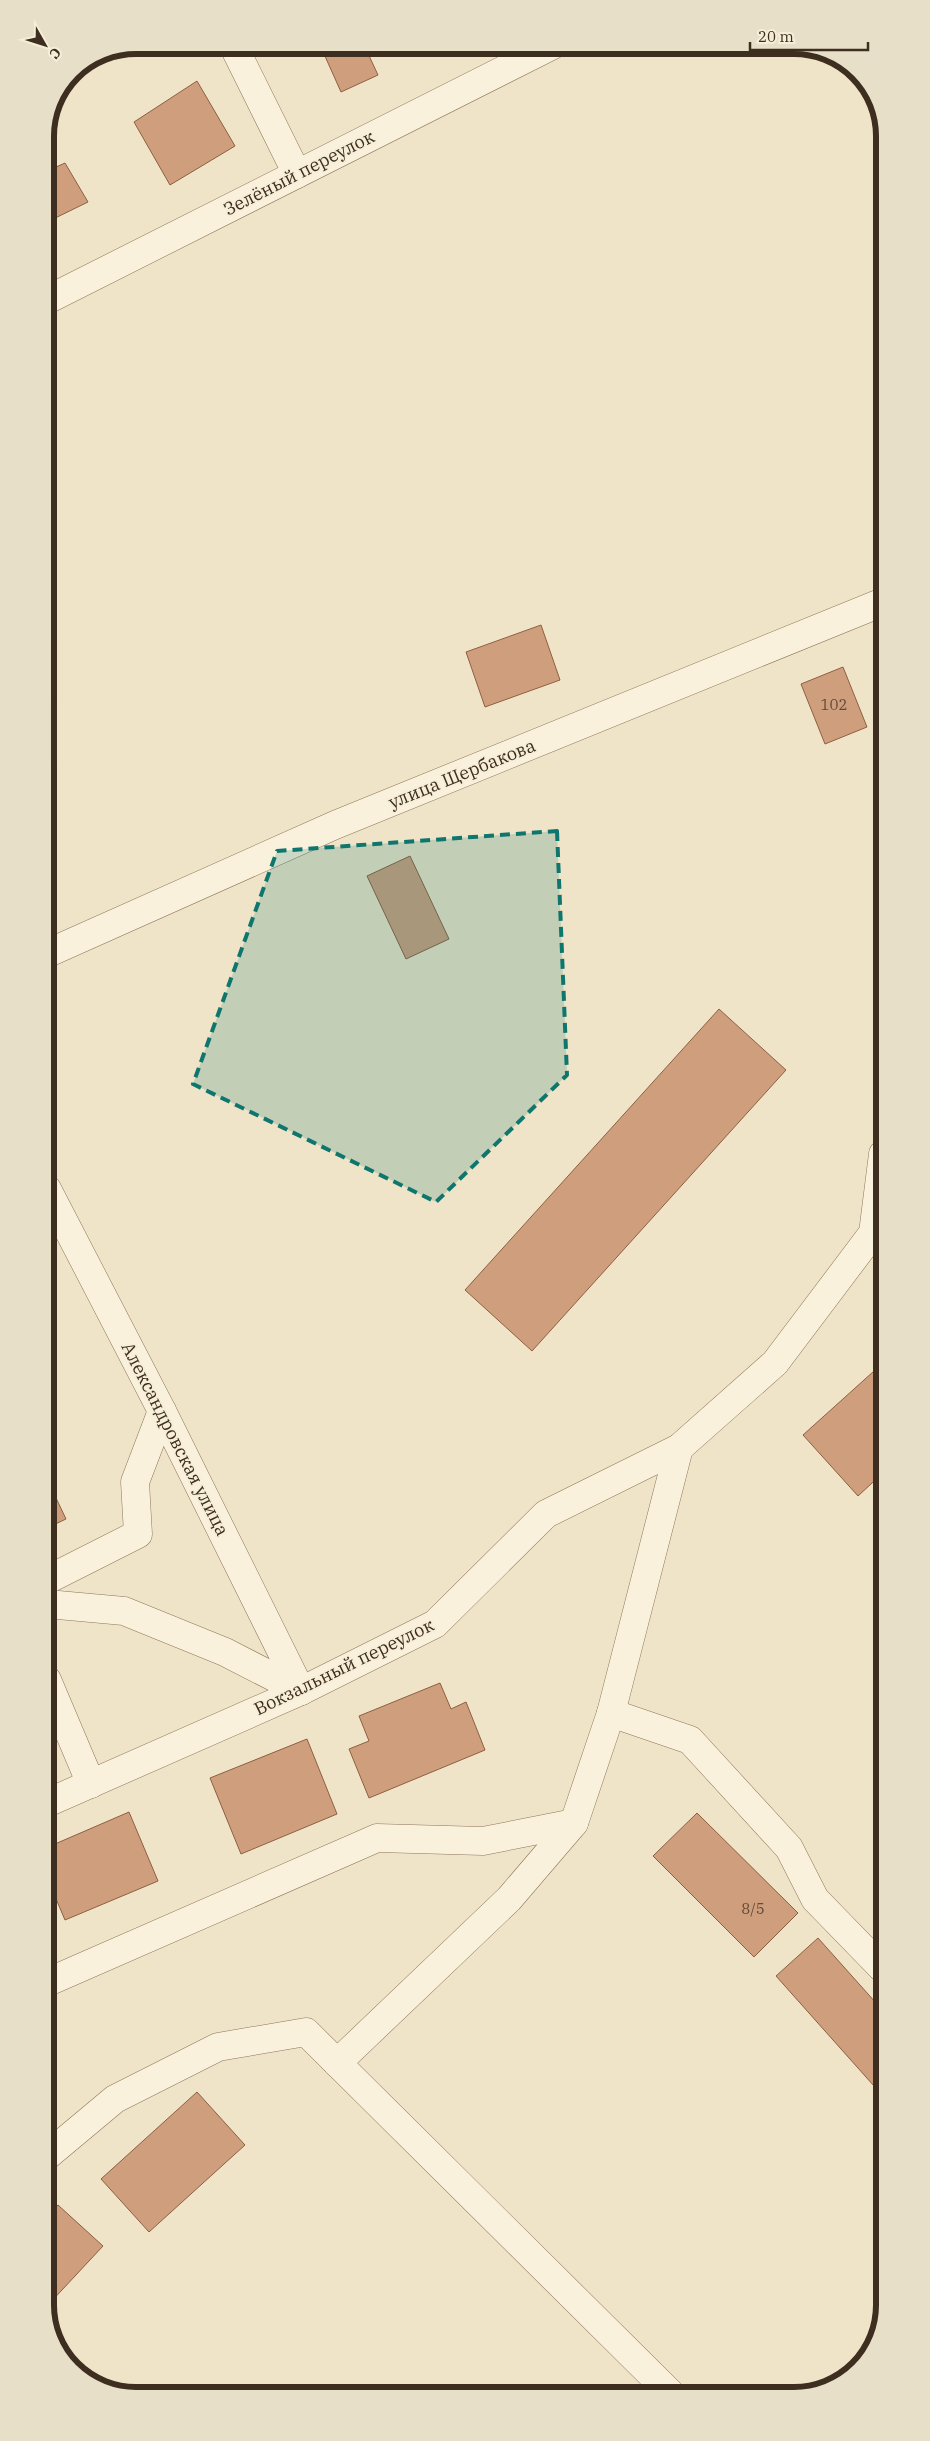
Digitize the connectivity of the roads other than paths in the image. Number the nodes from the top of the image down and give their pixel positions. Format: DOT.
graph roads {
  1 [pos="237,54"];
  2 [pos="536,54"];
  3 [pos="297,174"];
  4 [pos="54,296"];
  5 [pos="876,604"];
  6 [pos="54,950"];
  7 [pos="54,1203"];
  8 [pos="876,1209"];
  9 [pos="162,1411"];
  10 [pos="679,1448"];
  11 [pos="54,1576"];
  12 [pos="54,1605"];
  13 [pos="301,1691"];
  14 [pos="54,1697"];
  15 [pos="611,1713"];
  16 [pos="91,1784"];
  17 [pos="54,1800"];
  18 [pos="574,1823"];
  19 [pos="876,1963"];
  20 [pos="54,1977"];
  21 [pos="337,2063"];
  22 [pos="54,2150"];
  23 [pos="663,2387"];
  1 -- 3 [label="street"];
  2 -- 3 [label="street, Зелёный переулок"];
  3 -- 4 [label="street, Зелёный переулок"];
  5 -- 6 [label="street, улица Щербакова"];
  7 -- 9 [label="street, Александровская улица"];
  8 -- 10 [label="street, Вокзальный переулок"];
  9 -- 11 [label="street"];
  9 -- 13 [label="street, Александровская улица"];
  10 -- 13 [label="street, Вокзальный переулок"];
  10 -- 15 [label="street"];
  12 -- 13 [label="street"];
  13 -- 16 [label="street, Вокзальный переулок"];
  14 -- 16 [label="street"];
  15 -- 18 [label="street"];
  15 -- 19 [label="street"];
  16 -- 17 [label="street, Вокзальный переулок"];
  18 -- 20 [label="street"];
  18 -- 21 [label="street"];
  21 -- 22 [label="street"];
  21 -- 23 [label="street"];
}
